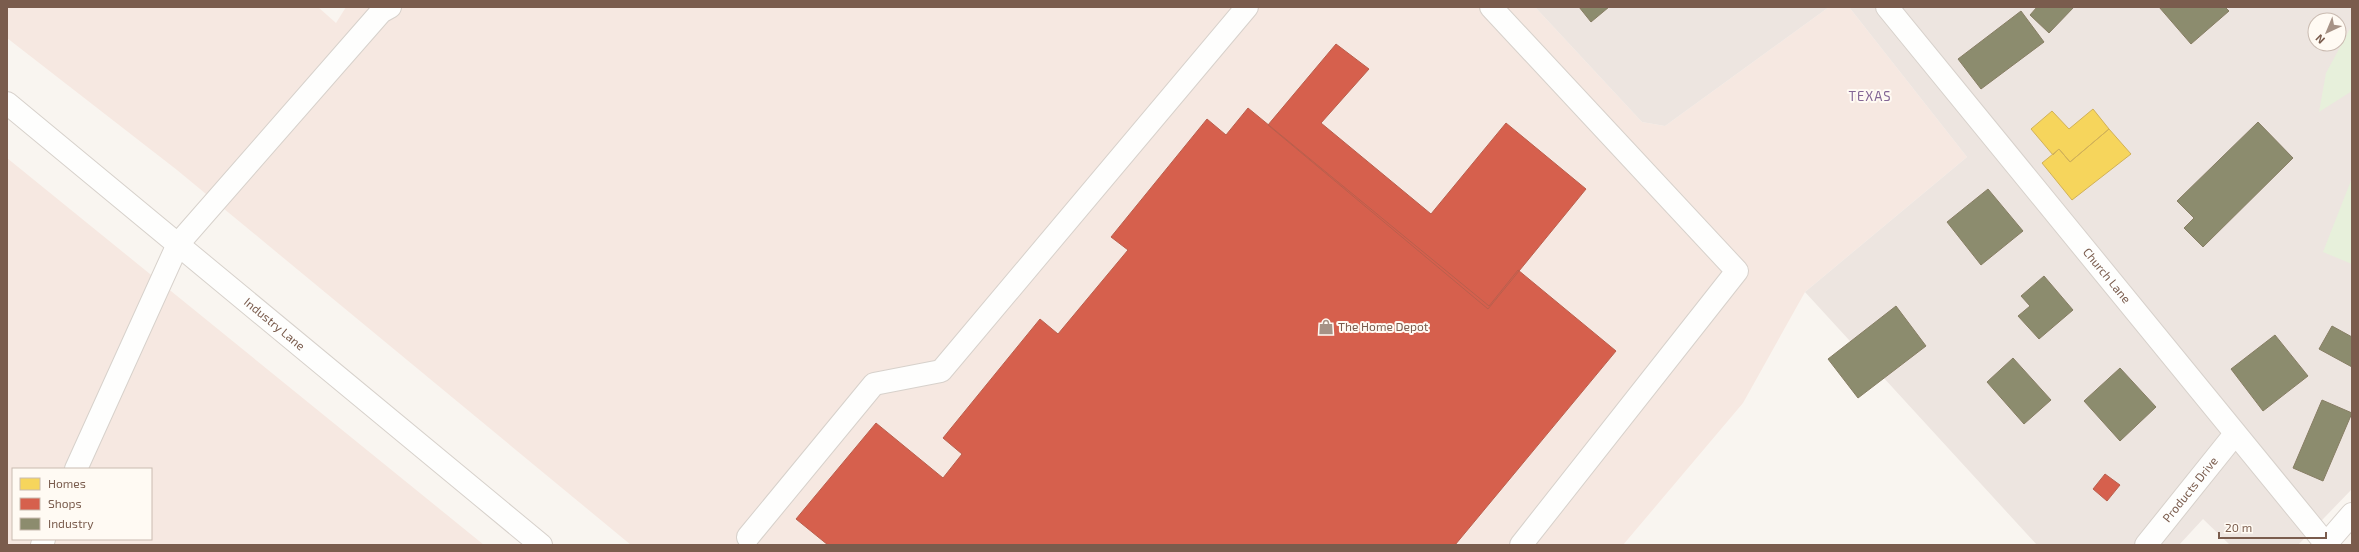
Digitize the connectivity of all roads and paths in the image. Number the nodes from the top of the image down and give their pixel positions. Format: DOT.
graph roads {
  1 [pos="1248,7"];
  2 [pos="1491,7"];
  3 [pos="1888,7"];
  4 [pos="382,9"];
  5 [pos="7,103"];
  6 [pos="178,244"];
  7 [pos="2235,434"];
  8 [pos="76,468"];
  9 [pos="2352,514"];
  10 [pos="748,537"];
  11 [pos="2326,544"];
  12 [pos="541,545"];
  13 [pos="1521,545"];
  14 [pos="2146,545"];
  1 -- 10 [label="street"];
  2 -- 13 [label="street"];
  3 -- 7 [label="street, Church Lane"];
  4 -- 6 [label="street"];
  5 -- 6 [label="street, Industry Lane"];
  6 -- 8 [label="street"];
  6 -- 12 [label="street, Industry Lane"];
  7 -- 11 [label="street, Church Lane"];
  7 -- 14 [label="street, Products Drive"];
  9 -- 11 [label="street"];
}
